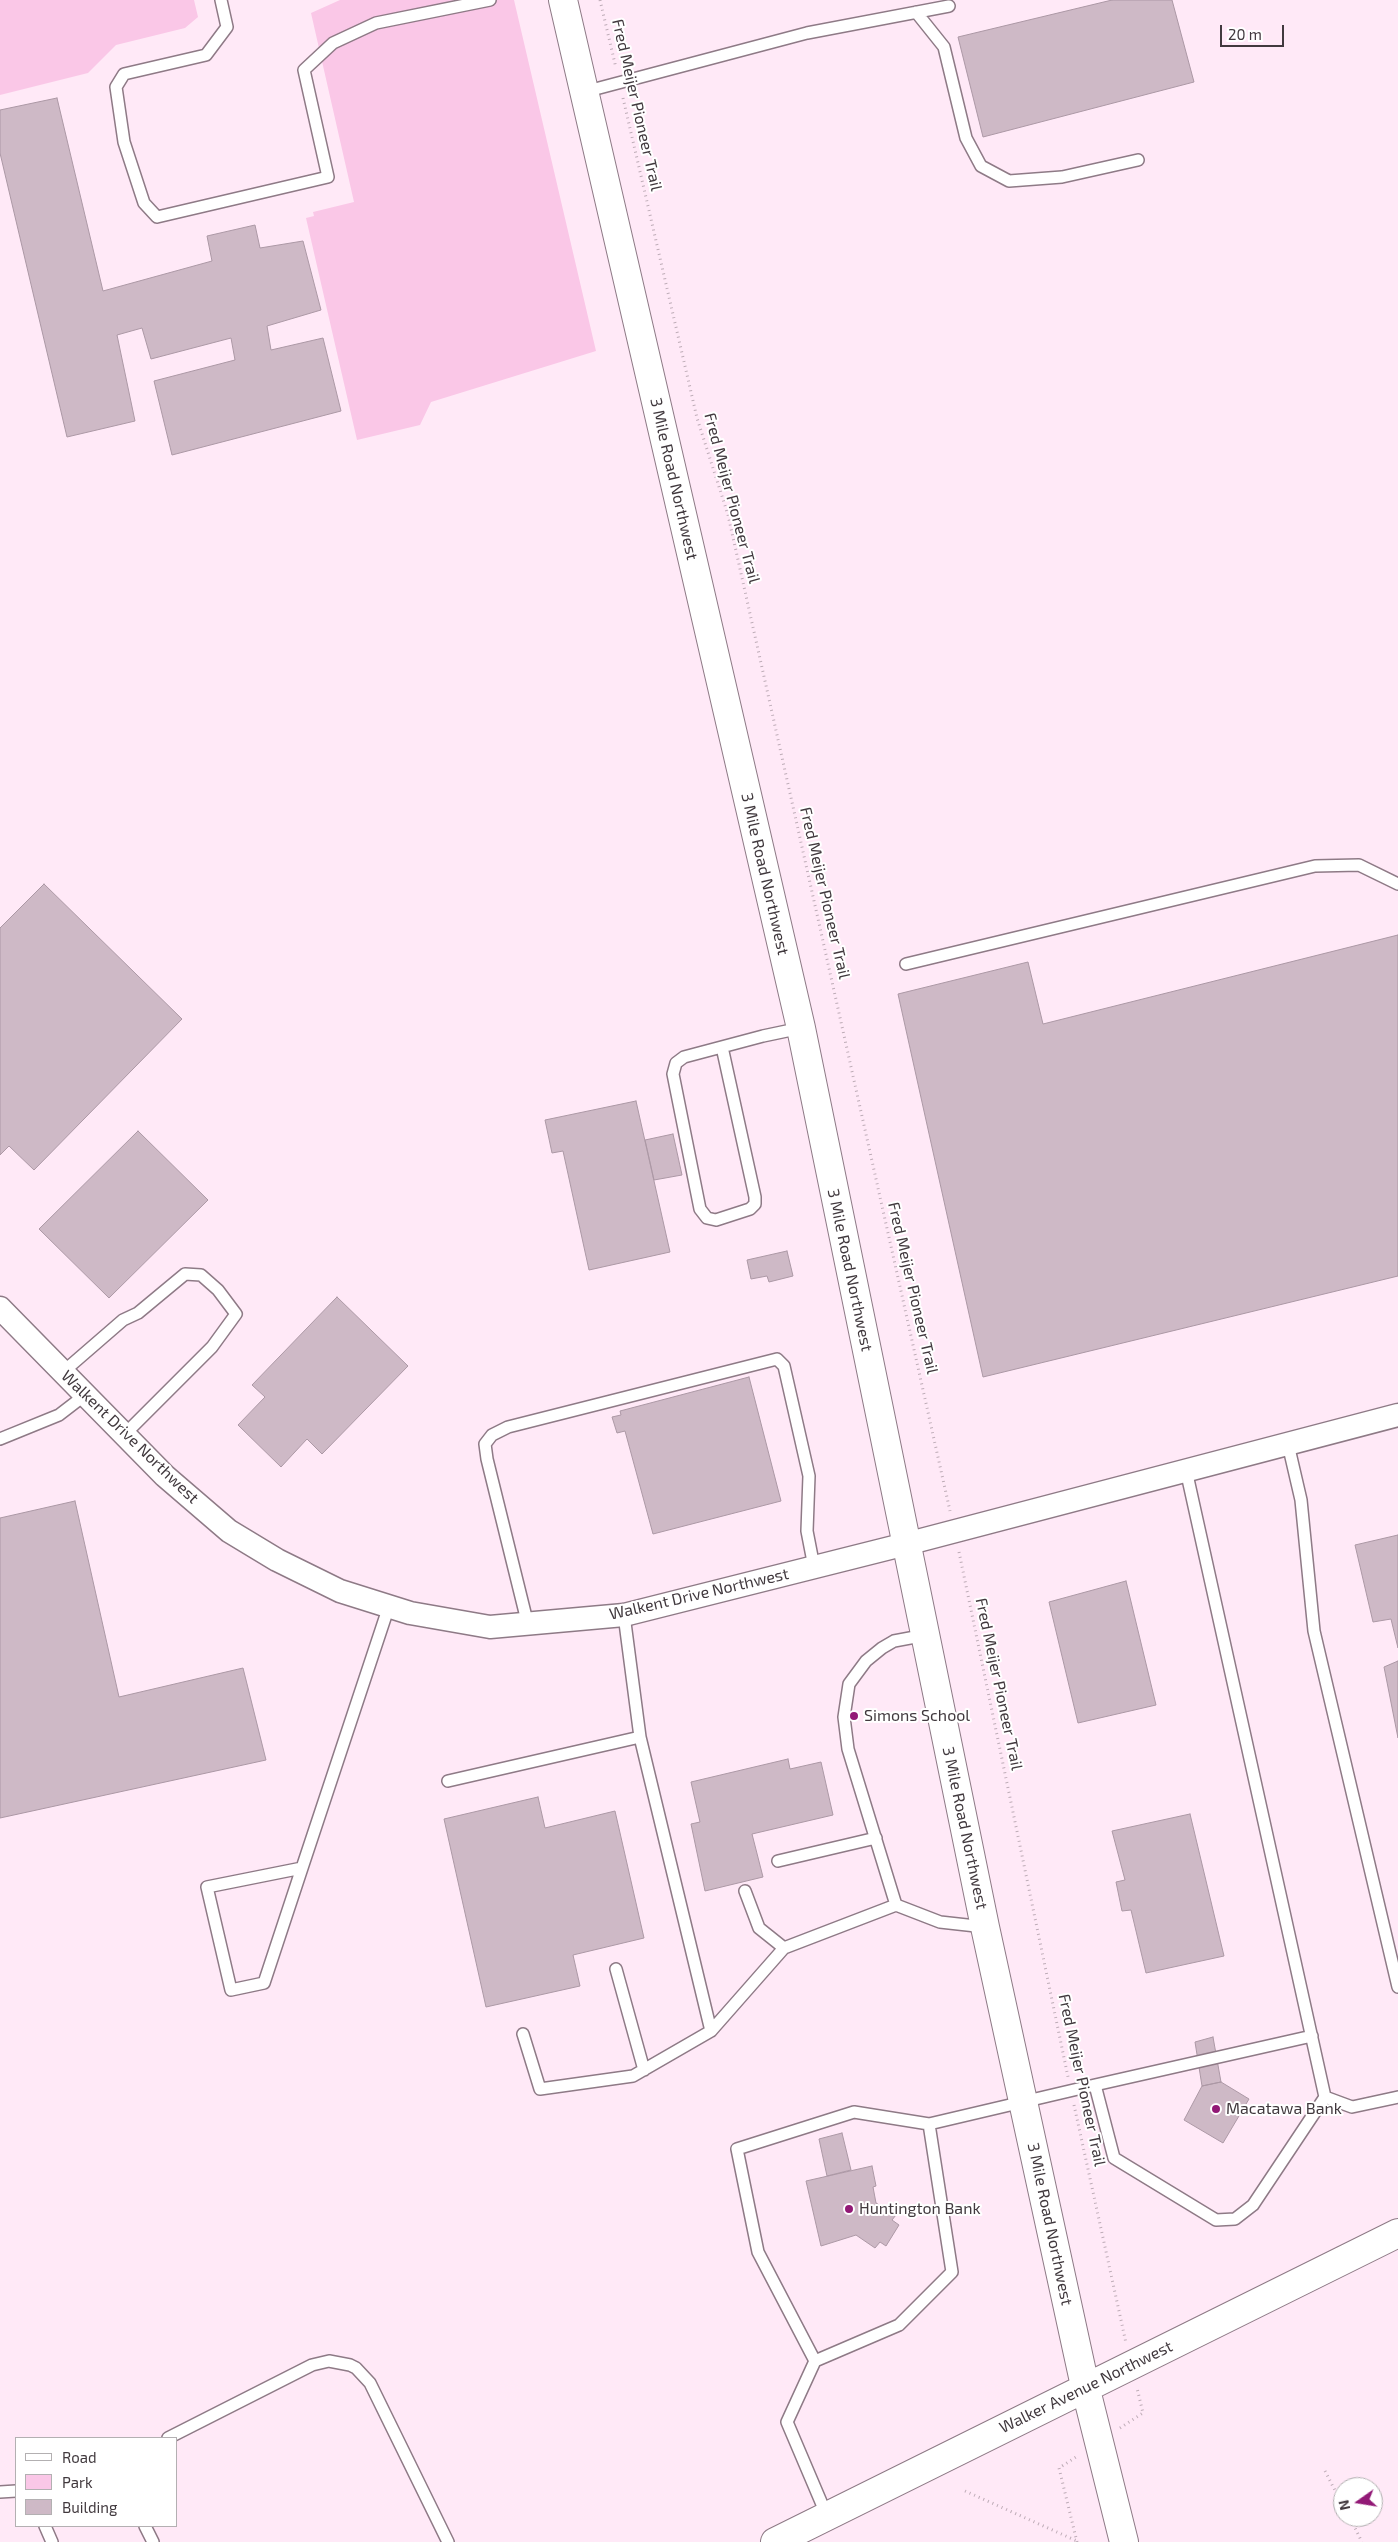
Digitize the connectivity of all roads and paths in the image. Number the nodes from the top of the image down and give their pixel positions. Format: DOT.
graph roads {
  1 [pos="222,0"];
  2 [pos="490,0"];
  3 [pos="563,0"];
  4 [pos="600,0"];
  5 [pos="949,6"];
  6 [pos="916,12"];
  7 [pos="619,83"];
  8 [pos="584,92"];
  9 [pos="1138,160"];
  10 [pos="1398,884"];
  11 [pos="906,964"];
  12 [pos="801,1028"];
  13 [pos="722,1047"];
  14 [pos="0,1308"];
  15 [pos="63,1372"];
  16 [pos="85,1394"];
  17 [pos="1398,1415"];
  18 [pos="124,1435"];
  19 [pos="0,1439"];
  20 [pos="1288,1444"];
  21 [pos="1186,1470"];
  22 [pos="954,1531"];
  23 [pos="906,1544"];
  24 [pos="814,1567"];
  25 [pos="389,1606"];
  26 [pos="624,1615"];
  27 [pos="528,1625"];
  28 [pos="926,1635"];
  29 [pos="640,1737"];
  30 [pos="448,1781"];
  31 [pos="876,1838"];
  32 [pos="778,1861"];
  33 [pos="302,1868"];
  34 [pos="745,1891"];
  35 [pos="896,1905"];
  36 [pos="986,1926"];
  37 [pos="784,1948"];
  38 [pos="616,1969"];
  39 [pos="1398,1987"];
  40 [pos="710,2031"];
  41 [pos="523,2034"];
  42 [pos="1312,2036"];
  43 [pos="644,2070"];
  44 [pos="1095,2085"];
  45 [pos="1071,2091"];
  46 [pos="1325,2097"];
  47 [pos="1398,2097"];
  48 [pos="1024,2102"];
  49 [pos="929,2124"];
  50 [pos="1398,2233"];
  51 [pos="814,2361"];
  52 [pos="1131,2364"];
  53 [pos="1085,2386"];
  54 [pos="170,2437"];
  55 [pos="1100,2441"];
  56 [pos="1325,2470"];
  57 [pos="1333,2486"];
  58 [pos="15,2491"];
  59 [pos="965,2491"];
  60 [pos="0,2492"];
  61 [pos="827,2516"];
  62 [pos="45,2527"];
  63 [pos="146,2527"];
  64 [pos="1354,2527"];
  65 [pos="52,2542"];
  66 [pos="153,2542"];
  67 [pos="448,2542"];
  68 [pos="775,2542"];
  69 [pos="1077,2542"];
  70 [pos="1124,2542"];
  71 [pos="1362,2542"];
  1 -- 2 [label="lane"];
  3 -- 8 [label="main road, 3 Mile Road Northwest"];
  4 -- 7 [label="path, Fred Meijer Pioneer Trail"];
  5 -- 6 [label="lane"];
  6 -- 7 [label="lane"];
  6 -- 9 [label="lane"];
  7 -- 8 [label="lane"];
  7 -- 22 [label="path, Fred Meijer Pioneer Trail"];
  8 -- 12 [label="main road, 3 Mile Road Northwest"];
  10 -- 11 [label="lane"];
  12 -- 13 [label="lane"];
  12 -- 23 [label="main road, 3 Mile Road Northwest"];
  13 -- 13 [label="lane"];
  14 -- 15 [label="street, Walkent Drive Northwest"];
  15 -- 16 [label="street, Walkent Drive Northwest"];
  15 -- 18 [label="lane"];
  16 -- 18 [label="street, Walkent Drive Northwest"];
  16 -- 19 [label="lane"];
  17 -- 20 [label="street, Walkent Drive Northwest"];
  18 -- 25 [label="street, Walkent Drive Northwest"];
  20 -- 21 [label="street, Walkent Drive Northwest"];
  20 -- 39 [label="lane"];
  21 -- 22 [label="street, Walkent Drive Northwest"];
  21 -- 42 [label="lane"];
  22 -- 23 [label="street, Walkent Drive Northwest"];
  22 -- 45 [label="path, Fred Meijer Pioneer Trail"];
  23 -- 24 [label="street, Walkent Drive Northwest"];
  23 -- 28 [label="main road, 3 Mile Road Northwest"];
  24 -- 26 [label="street, Walkent Drive Northwest"];
  24 -- 27 [label="lane"];
  25 -- 27 [label="street, Walkent Drive Northwest"];
  25 -- 33 [label="lane"];
  26 -- 27 [label="street, Walkent Drive Northwest"];
  26 -- 29 [label="lane"];
  28 -- 31 [label="lane"];
  28 -- 36 [label="main road, 3 Mile Road Northwest"];
  29 -- 30 [label="lane"];
  29 -- 40 [label="lane"];
  31 -- 32 [label="lane"];
  31 -- 35 [label="lane"];
  33 -- 33 [label="lane"];
  34 -- 37 [label="lane"];
  35 -- 36 [label="lane"];
  35 -- 37 [label="lane"];
  36 -- 48 [label="main road, 3 Mile Road Northwest"];
  37 -- 40 [label="lane"];
  38 -- 43 [label="lane"];
  40 -- 43 [label="lane"];
  41 -- 43 [label="lane"];
  42 -- 44 [label="lane"];
  42 -- 46 [label="lane"];
  44 -- 45 [label="lane"];
  44 -- 46 [label="lane"];
  45 -- 48 [label="lane"];
  45 -- 52 [label="path, Fred Meijer Pioneer Trail"];
  46 -- 47 [label="lane"];
  48 -- 49 [label="lane"];
  48 -- 53 [label="main road, 3 Mile Road Northwest"];
  49 -- 51 [label="lane"];
  49 -- 51 [label="lane"];
  50 -- 52 [label="main road, Walker Avenue Northwest"];
  51 -- 61 [label="lane"];
  52 -- 53 [label="main road, Walker Avenue Northwest"];
  52 -- 55 [label="path, Fred Meijer Pioneer Trail"];
  53 -- 55 [label="main road, 3 Mile Road Northwest"];
  53 -- 61 [label="main road, Walker Avenue Northwest"];
  54 -- 67 [label="lane"];
  55 -- 69 [label="path, Fred Meijer Pioneer Trail"];
  55 -- 70 [label="main road, 3 Mile Road Northwest"];
  56 -- 57 [label="path"];
  58 -- 60 [label="lane"];
  59 -- 69 [label="path"];
  61 -- 68 [label="main road, Walker Avenue Northwest"];
  62 -- 65 [label="lane"];
  63 -- 66 [label="lane"];
  64 -- 71 [label="path"];
}
